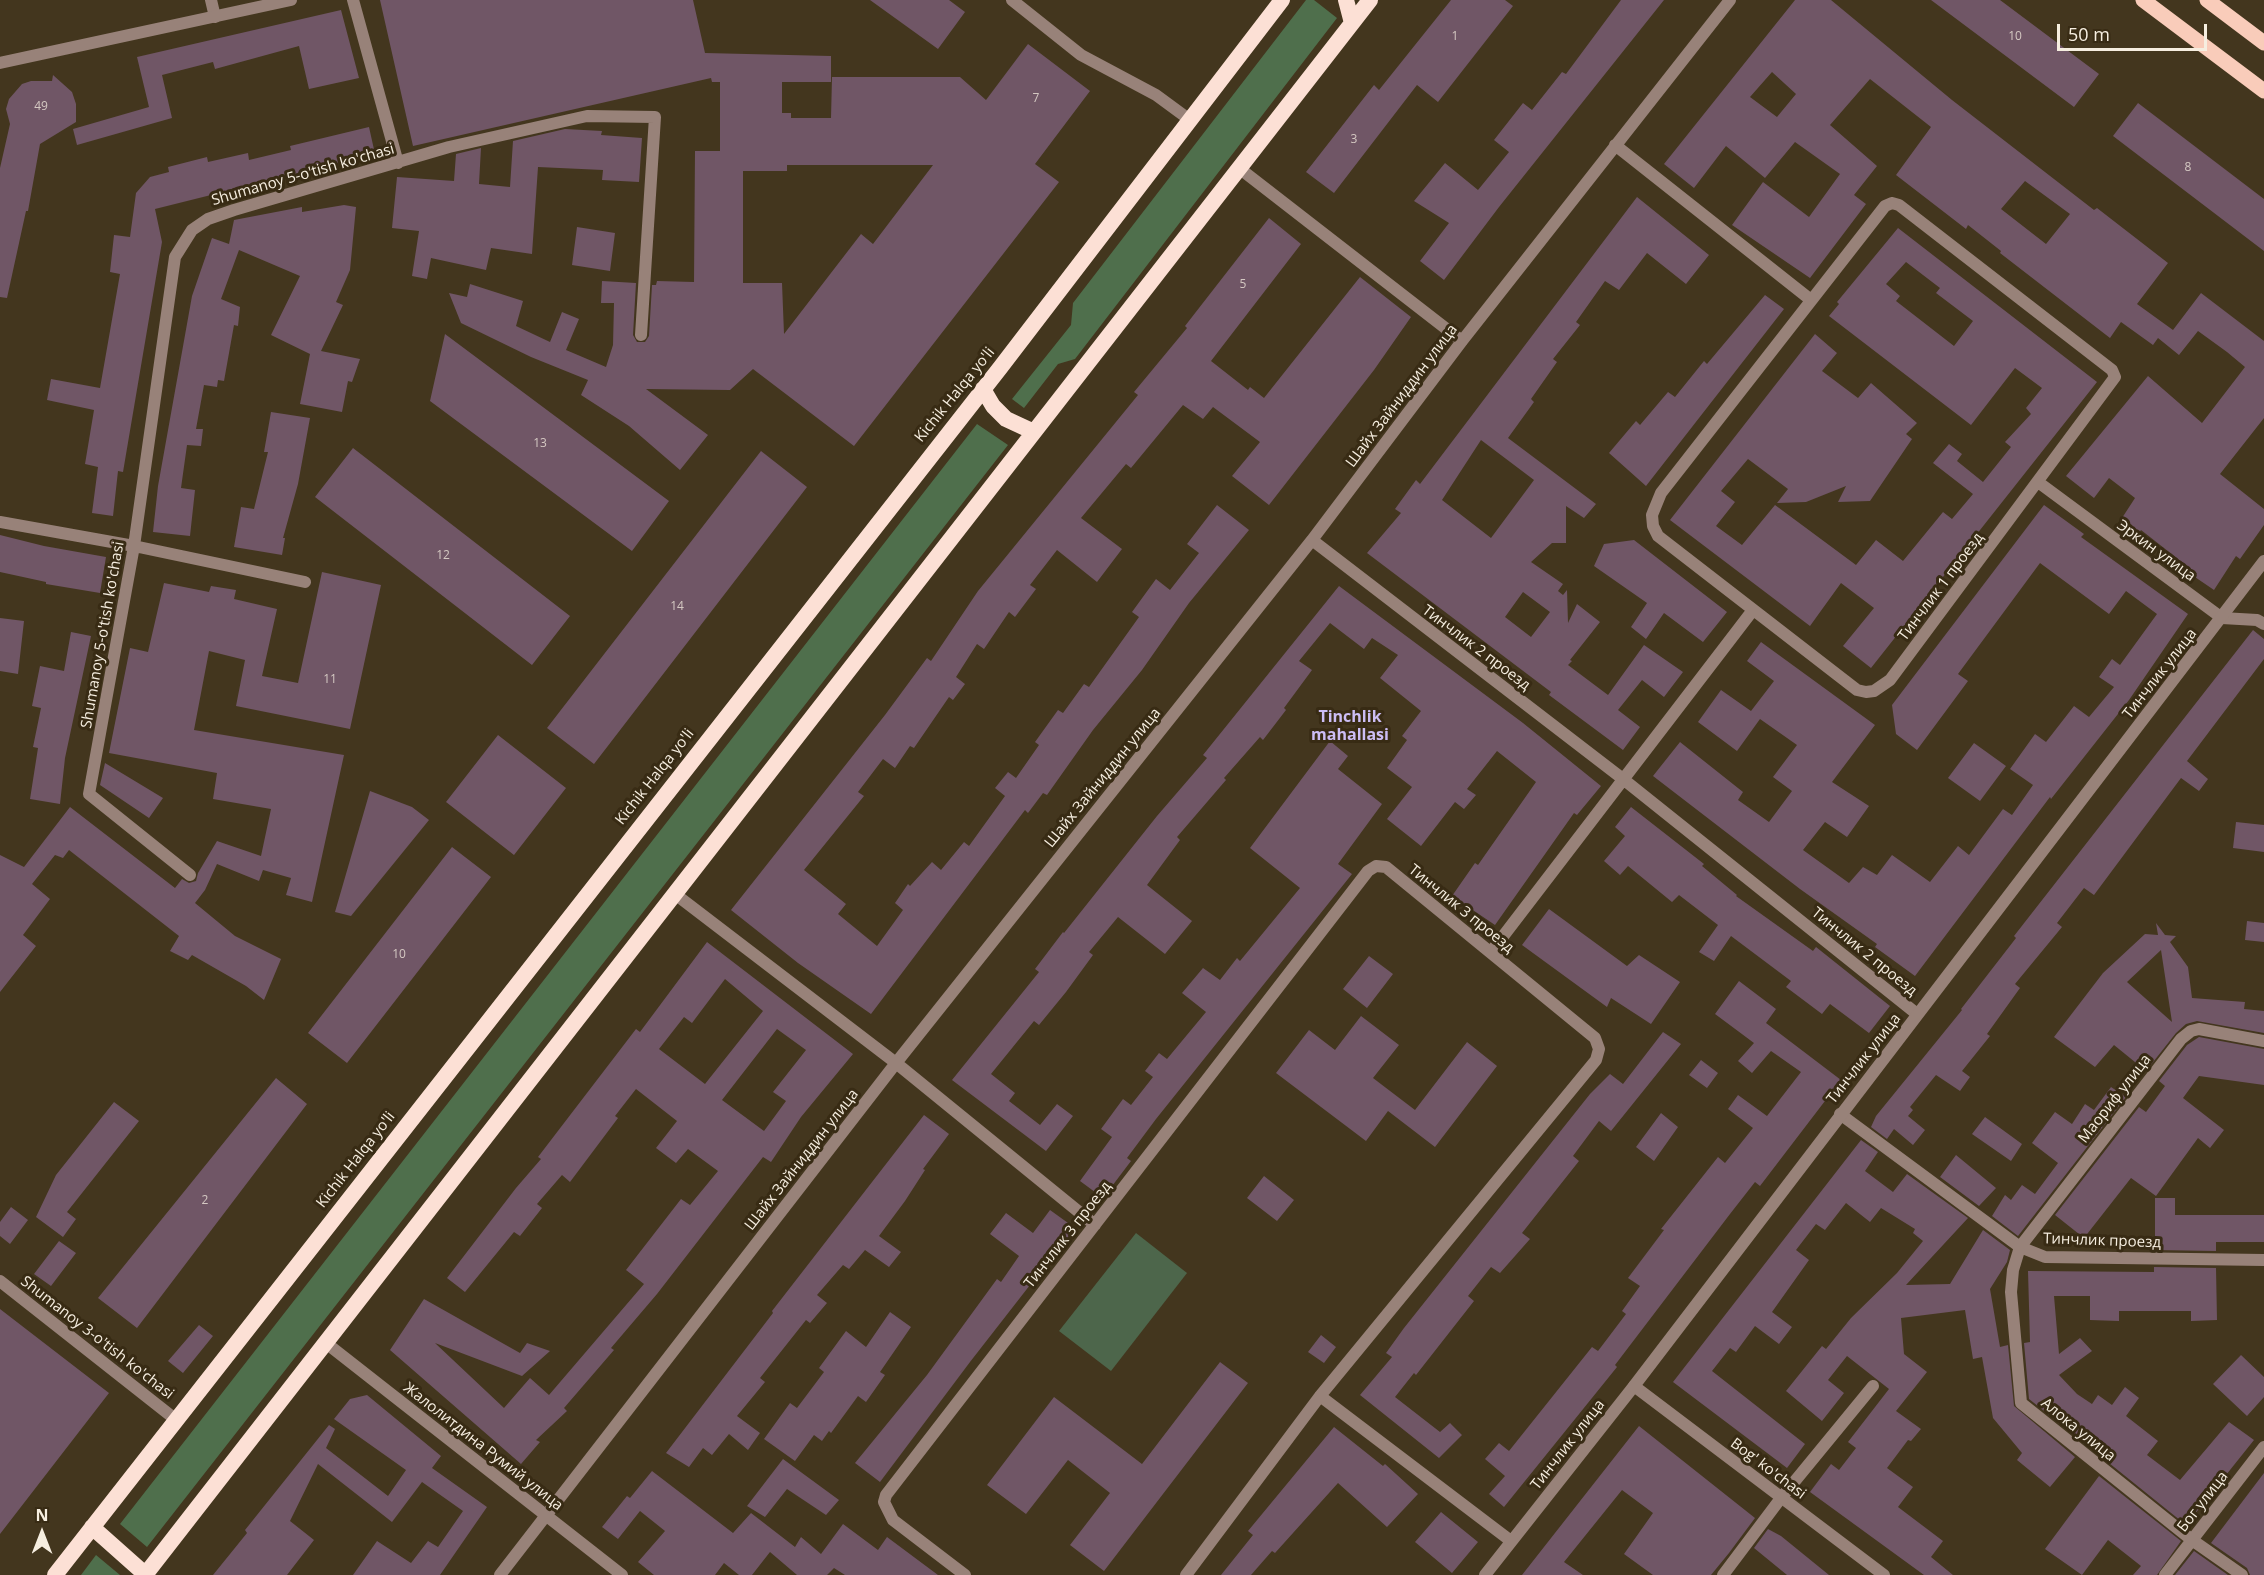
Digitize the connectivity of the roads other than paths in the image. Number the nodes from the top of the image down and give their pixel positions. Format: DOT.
graph roads {
  1 [pos="211,0"];
  2 [pos="291,0"];
  3 [pos="353,0"];
  4 [pos="1012,0"];
  5 [pos="1282,0"];
  6 [pos="1346,0"];
  7 [pos="1370,0"];
  8 [pos="1730,0"];
  9 [pos="2143,0"];
  10 [pos="2207,0"];
  11 [pos="215,17"];
  12 [pos="1352,23"];
  13 [pos="2264,43"];
  14 [pos="0,63"];
  15 [pos="2264,91"];
  16 [pos="1190,120"];
  17 [pos="1615,145"];
  18 [pos="398,163"];
  19 [pos="1239,168"];
  20 [pos="1811,300"];
  21 [pos="641,335"];
  22 [pos="1462,341"];
  23 [pos="983,389"];
  24 [pos="1034,432"];
  25 [pos="2038,482"];
  26 [pos="0,522"];
  27 [pos="1312,540"];
  28 [pos="134,546"];
  29 [pos="2264,561"];
  30 [pos="305,582"];
  31 [pos="1753,610"];
  32 [pos="2222,618"];
  33 [pos="2264,624"];
  34 [pos="1623,778"];
  35 [pos="190,875"];
  36 [pos="675,894"];
  37 [pos="1491,952"];
  38 [pos="1917,1014"];
  39 [pos="2264,1041"];
  40 [pos="896,1063"];
  41 [pos="1840,1114"];
  42 [pos="1095,1225"];
  43 [pos="2020,1247"];
  44 [pos="2264,1260"];
  45 [pos="0,1281"];
  46 [pos="326,1343"];
  47 [pos="1634,1386"];
  48 [pos="1873,1386"];
  49 [pos="1320,1396"];
  50 [pos="175,1419"];
  51 [pos="2264,1447"];
  52 [pos="1781,1498"];
  53 [pos="546,1516"];
  54 [pos="92,1527"];
  55 [pos="2192,1540"];
  56 [pos="1511,1541"];
  57 [pos="55,1575"];
  58 [pos="146,1575"];
  59 [pos="500,1575"];
  60 [pos="622,1575"];
  61 [pos="965,1575"];
  62 [pos="1186,1575"];
  63 [pos="1485,1575"];
  64 [pos="1723,1575"];
  65 [pos="1884,1575"];
  66 [pos="2165,1575"];
  67 [pos="2242,1575"];
  1 -- 11 [label="street"];
  2 -- 11 [label="street"];
  3 -- 18 [label="street"];
  4 -- 16 [label="street"];
  5 -- 16 [label="highway, Kichik Halqa yo'li"];
  6 -- 12 [label="highway"];
  7 -- 12 [label="highway"];
  8 -- 17 [label="street, Шайх Зайниддин улица"];
  9 -- 15 [label="main road"];
  10 -- 13 [label="main road"];
  11 -- 14 [label="street"];
  12 -- 19 [label="highway"];
  16 -- 23 [label="highway, Kichik Halqa yo'li"];
  17 -- 20 [label="street"];
  17 -- 22 [label="street, Шайх Зайниддин улица"];
  18 -- 21 [label="street, Shumanoy 5-o'tish ko'chasi"];
  18 -- 28 [label="street, Shumanoy 5-o'tish ko'chasi"];
  19 -- 22 [label="street"];
  19 -- 24 [label="highway"];
  20 -- 25 [label="street, Тинчлик 1 проезд"];
  20 -- 31 [label="street, Тинчлик 1 проезд"];
  22 -- 27 [label="street, Шайх Зайниддин улица"];
  23 -- 24 [label="highway"];
  23 -- 50 [label="highway, Kichik Halqa yo'li"];
  24 -- 36 [label="highway"];
  25 -- 31 [label="street, Тинчлик 1 проезд"];
  25 -- 32 [label="street, Эркин улица"];
  26 -- 28 [label="street"];
  27 -- 34 [label="street, Тинчлик 2 проезд"];
  27 -- 40 [label="street, Шайх Зайниддин улица"];
  28 -- 30 [label="street"];
  28 -- 35 [label="street, Shumanoy 5-o'tish ko'chasi"];
  29 -- 32 [label="street, Тинчлик улица"];
  31 -- 34 [label="street"];
  32 -- 33 [label="street"];
  32 -- 38 [label="street, Тинчлик улица"];
  34 -- 37 [label="street"];
  34 -- 38 [label="street, Тинчлик 2 проезд"];
  36 -- 40 [label="street"];
  36 -- 46 [label="highway"];
  37 -- 42 [label="street, Тинчлик 3 проезд"];
  37 -- 49 [label="street, Тинчлик 3 проезд"];
  38 -- 41 [label="street, Тинчлик улица"];
  39 -- 43 [label="street, Маориф улица"];
  40 -- 42 [label="street"];
  40 -- 53 [label="street, Шайх Зайниддин улица"];
  41 -- 43 [label="street, Тинчлик проезд"];
  41 -- 47 [label="street, Тинчлик улица"];
  42 -- 61 [label="street, Тинчлик 3 проезд"];
  43 -- 44 [label="street, Тинчлик проезд"];
  43 -- 55 [label="street, Алока улица"];
  45 -- 50 [label="street, Shumanoy 3-o'tish ko'chasi"];
  46 -- 53 [label="street, Жалолитдина Румий улица"];
  46 -- 58 [label="highway"];
  47 -- 52 [label="street, Bog' ko'chasi"];
  47 -- 56 [label="street, Тинчлик улица"];
  48 -- 52 [label="street"];
  49 -- 56 [label="street"];
  49 -- 62 [label="street, Тинчлик 3 проезд"];
  50 -- 54 [label="highway, Kichik Halqa yo'li"];
  51 -- 55 [label="street, Бог улица"];
  52 -- 64 [label="street"];
  52 -- 65 [label="street, Bog' ko'chasi"];
  53 -- 59 [label="street, Шайх Зайниддин улица"];
  53 -- 60 [label="street, Жалолитдина Румий улица"];
  54 -- 57 [label="highway, Kichik Halqa yo'li"];
  54 -- 58 [label="highway"];
  55 -- 66 [label="street, Бог улица"];
  55 -- 67 [label="street, Алока улица"];
  56 -- 63 [label="street, Тинчлик улица"];
}
